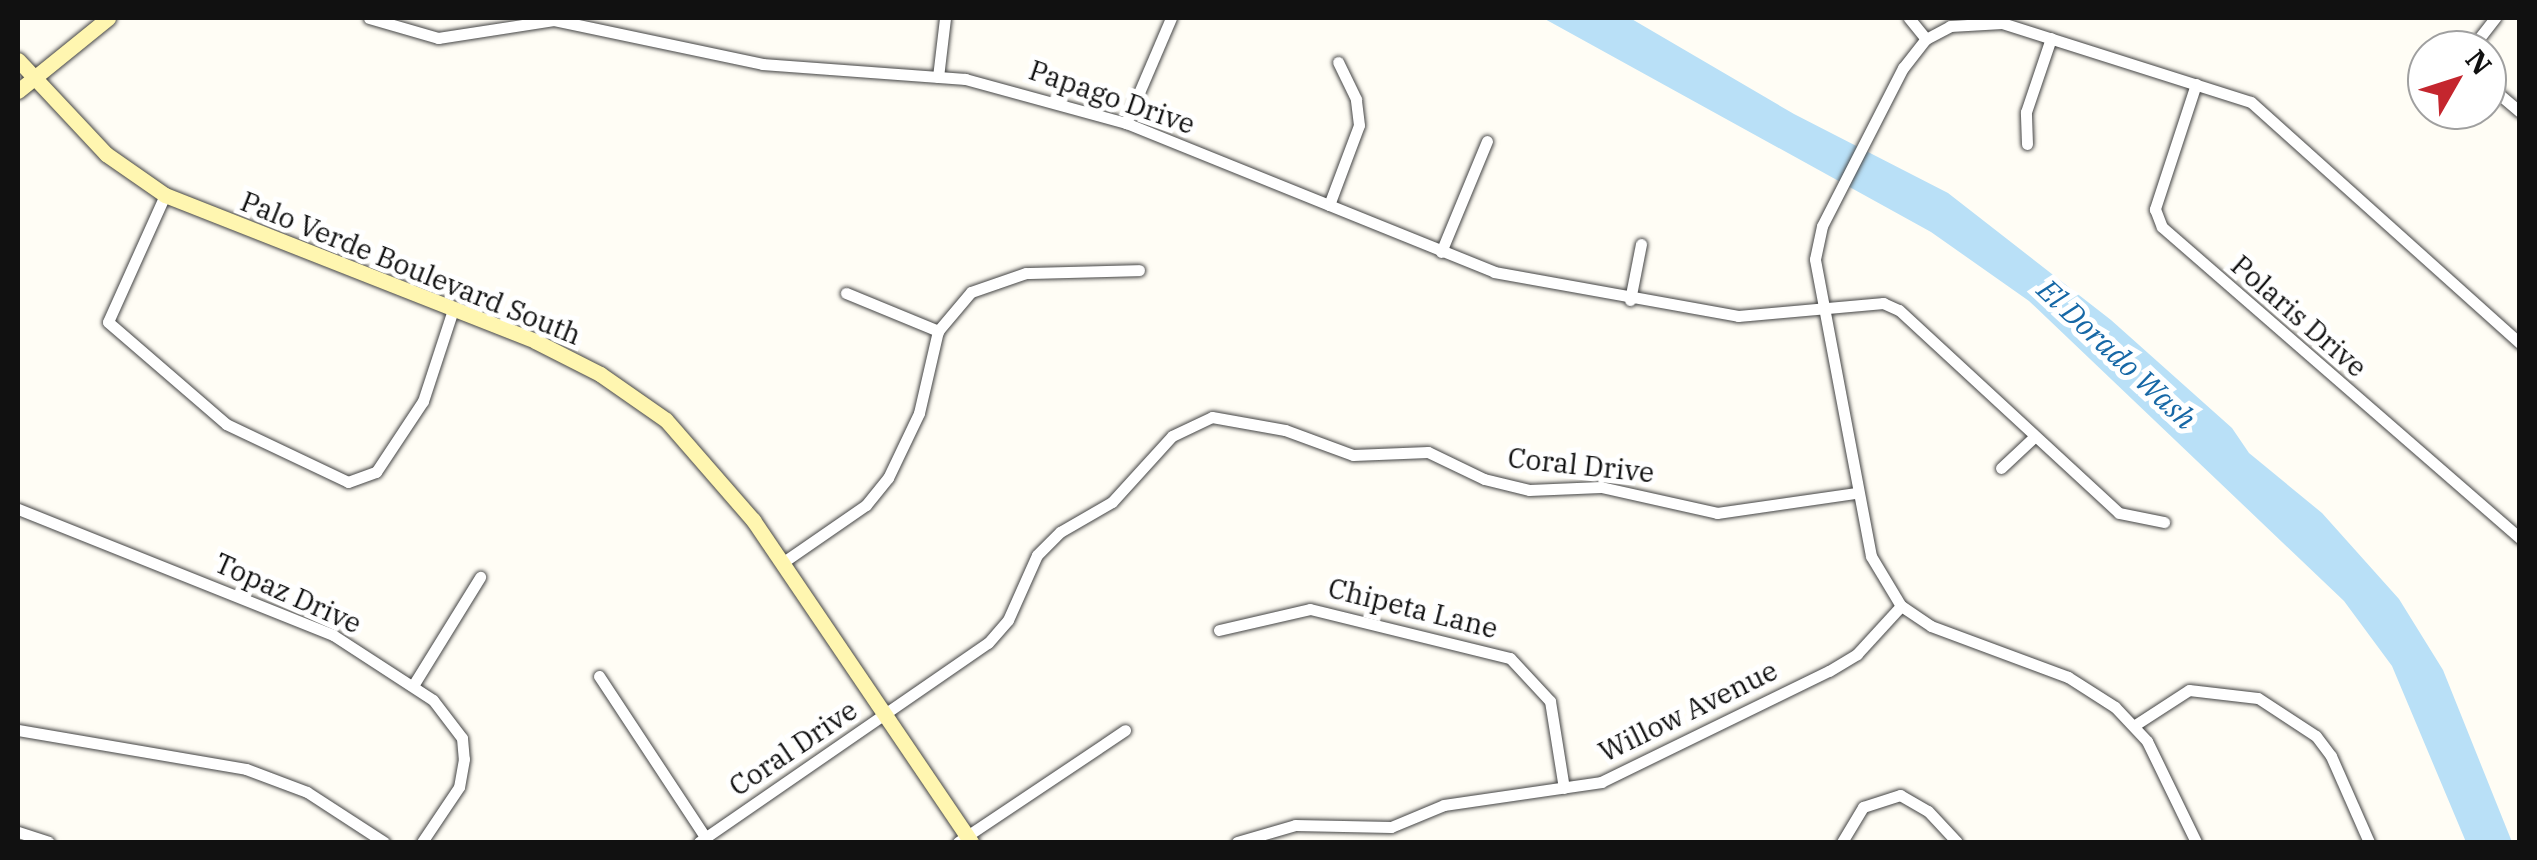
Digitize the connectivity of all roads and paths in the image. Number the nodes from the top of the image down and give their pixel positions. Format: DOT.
graph roads {
  1 [pos="108,18"];
  2 [pos="369,18"];
  3 [pos="945,18"];
  4 [pos="1171,18"];
  5 [pos="1909,18"];
  6 [pos="2051,38"];
  7 [pos="1926,39"];
  8 [pos="18,60"];
  9 [pos="1338,62"];
  10 [pos="938,76"];
  11 [pos="34,79"];
  12 [pos="2196,84"];
  13 [pos="18,91"];
  14 [pos="1126,124"];
  15 [pos="1487,140"];
  16 [pos="2026,144"];
  17 [pos="164,195"];
  18 [pos="1330,205"];
  19 [pos="1641,244"];
  20 [pos="1441,252"];
  21 [pos="1139,270"];
  22 [pos="846,293"];
  23 [pos="1630,300"];
  24 [pos="1823,308"];
  25 [pos="454,310"];
  26 [pos="938,331"];
  27 [pos="2520,343"];
  28 [pos="2034,436"];
  29 [pos="2000,468"];
  30 [pos="1855,493"];
  31 [pos="18,509"];
  32 [pos="2164,522"];
  33 [pos="2520,538"];
  34 [pos="782,563"];
  35 [pos="480,577"];
  36 [pos="1901,606"];
  37 [pos="1220,630"];
  38 [pos="599,676"];
  39 [pos="414,684"];
  40 [pos="885,715"];
  41 [pos="2135,725"];
  42 [pos="18,730"];
  43 [pos="1125,730"];
  44 [pos="1564,788"];
  45 [pos="18,832"];
  46 [pos="702,840"];
  47 [pos="965,840"];
  48 [pos="48,842"];
  49 [pos="384,842"];
  50 [pos="422,842"];
  51 [pos="1237,842"];
  52 [pos="1842,842"];
  53 [pos="1956,842"];
  54 [pos="2196,842"];
  55 [pos="2369,842"];
  1 -- 11 [label="main road"];
  2 -- 10 [label="street, Papago Drive"];
  3 -- 10 [label="street"];
  4 -- 14 [label="street"];
  5 -- 7 [label="street"];
  6 -- 7 [label="street"];
  6 -- 12 [label="street"];
  6 -- 16 [label="street"];
  7 -- 24 [label="street"];
  8 -- 11 [label="main road, Palo Verde Boulevard South"];
  9 -- 18 [label="street"];
  10 -- 14 [label="street, Papago Drive"];
  11 -- 13 [label="main road"];
  11 -- 17 [label="main road, Palo Verde Boulevard South"];
  12 -- 27 [label="street"];
  12 -- 33 [label="street, Polaris Drive"];
  14 -- 18 [label="street, Papago Drive"];
  15 -- 20 [label="street"];
  17 -- 25 [label="main road, Palo Verde Boulevard South"];
  17 -- 25 [label="street"];
  18 -- 20 [label="street, Papago Drive"];
  19 -- 23 [label="street"];
  20 -- 23 [label="street, Papago Drive"];
  21 -- 26 [label="street"];
  22 -- 26 [label="street"];
  23 -- 24 [label="street, Papago Drive"];
  24 -- 28 [label="street, Papago Drive"];
  24 -- 30 [label="street"];
  25 -- 34 [label="main road, Palo Verde Boulevard South"];
  26 -- 34 [label="street"];
  28 -- 29 [label="street"];
  28 -- 32 [label="street, Papago Drive"];
  30 -- 36 [label="street"];
  30 -- 40 [label="street, Coral Drive"];
  31 -- 39 [label="street, Topaz Drive"];
  34 -- 40 [label="main road, Palo Verde Boulevard South"];
  35 -- 39 [label="street"];
  36 -- 41 [label="street"];
  36 -- 44 [label="street, Willow Avenue"];
  37 -- 44 [label="street, Chipeta Lane"];
  38 -- 46 [label="street"];
  39 -- 50 [label="street, Topaz Drive"];
  40 -- 46 [label="street, Coral Drive"];
  40 -- 47 [label="main road, Palo Verde Boulevard South"];
  41 -- 54 [label="street"];
  41 -- 55 [label="street"];
  42 -- 49 [label="street"];
  43 -- 47 [label="street"];
  44 -- 51 [label="street, Willow Avenue"];
  45 -- 48 [label="street"];
  52 -- 53 [label="street"];
}
